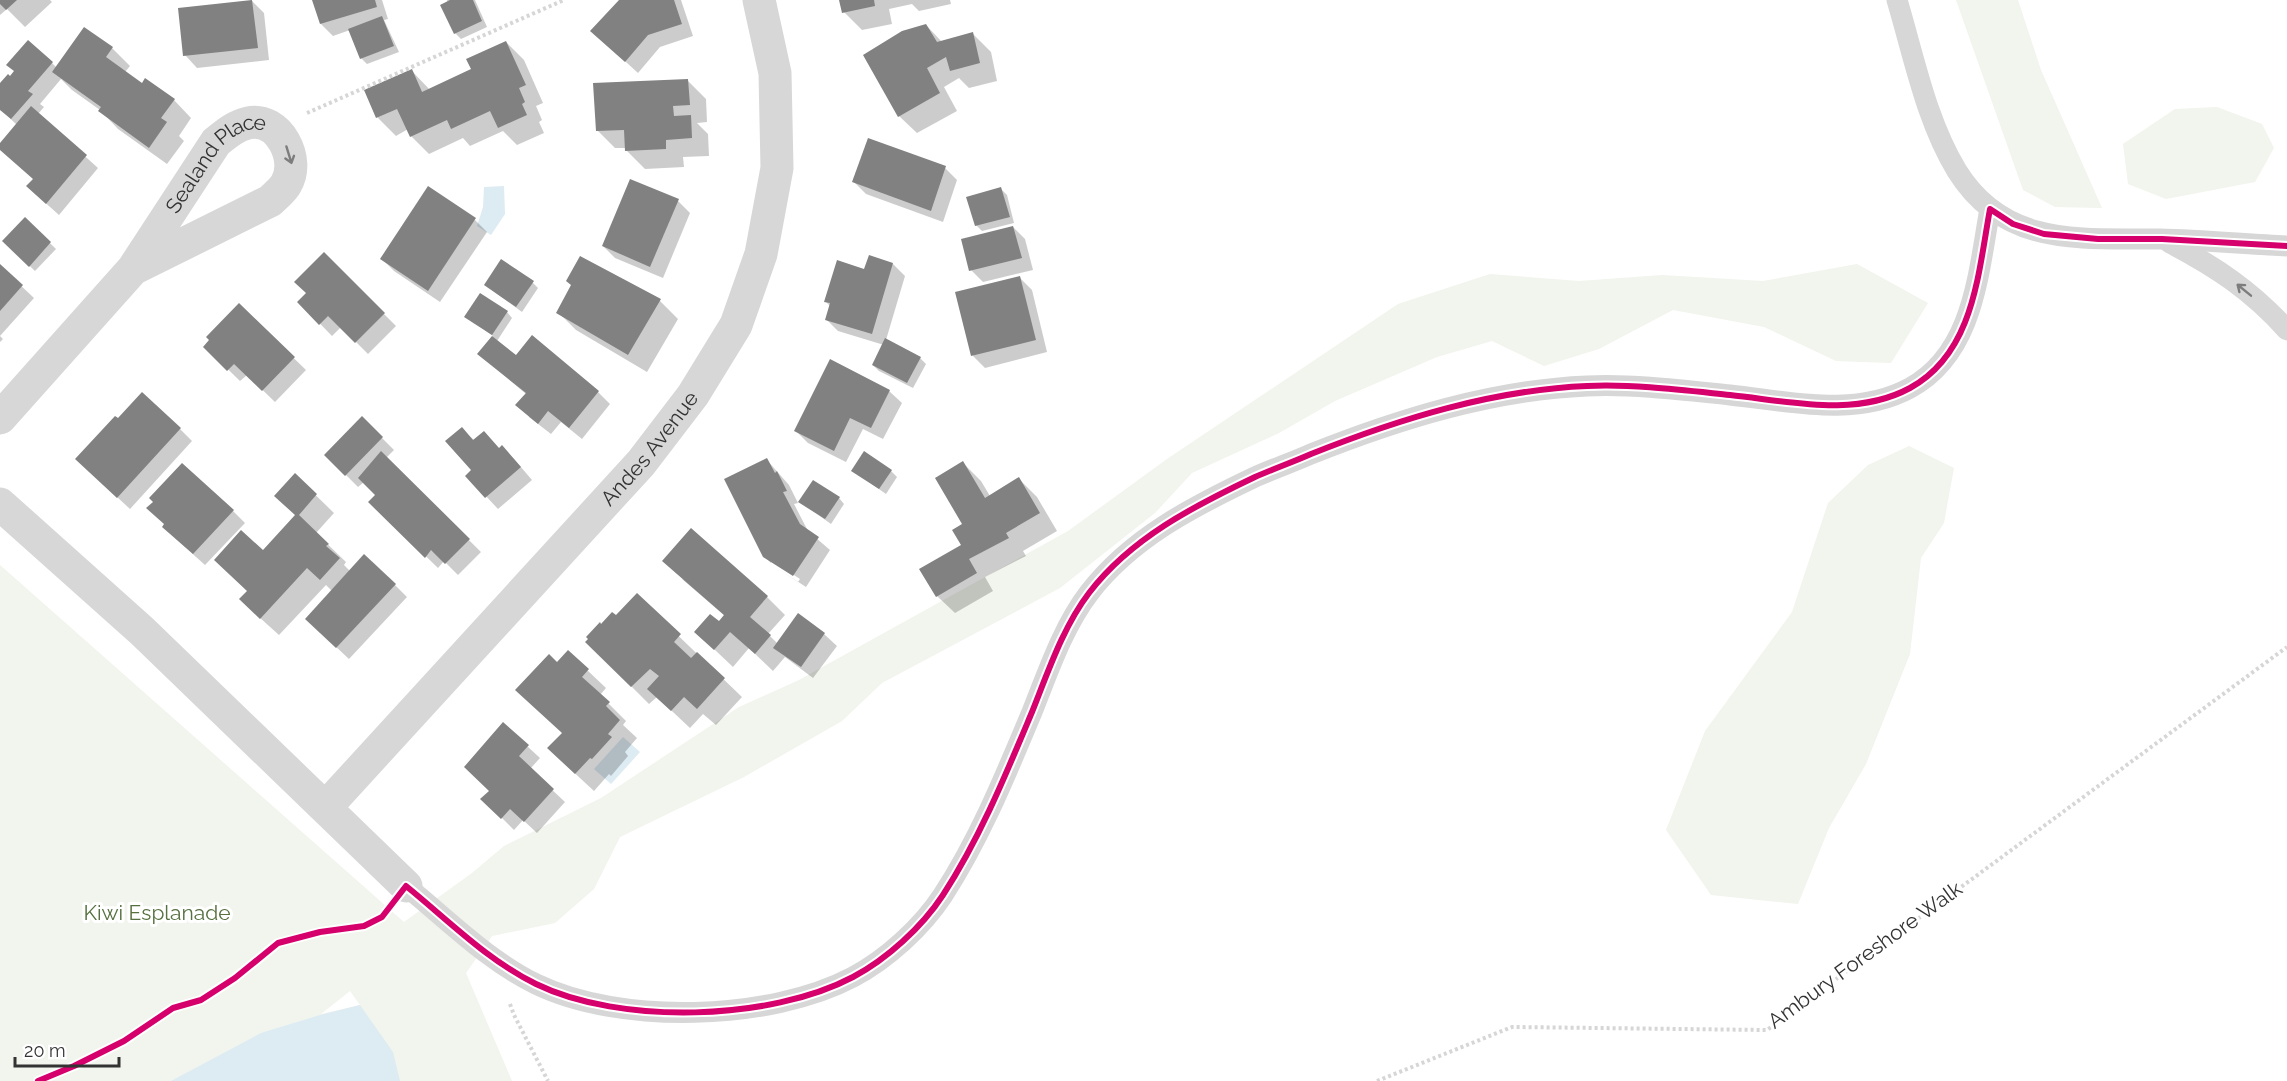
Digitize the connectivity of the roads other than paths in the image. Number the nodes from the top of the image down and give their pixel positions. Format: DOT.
graph roads {
  1 [pos="759,0"];
  2 [pos="1897,0"];
  3 [pos="1990,209"];
  4 [pos="2162,239"];
  5 [pos="2287,246"];
  6 [pos="133,269"];
  7 [pos="2287,330"];
  8 [pos="0,418"];
  9 [pos="0,504"];
  10 [pos="326,807"];
  11 [pos="406,886"];
  1 -- 10 [label="street, Andes Avenue"];
  2 -- 3 [label="lane"];
  3 -- 4 [label="lane"];
  3 -- 11 [label="lane"];
  4 -- 5 [label="lane"];
  7 -- 4 [label="lane, one-way"];
  6 -- 6 [label="street, Sealand Place, one-way"];
  6 -- 8 [label="street, Sealand Place"];
  9 -- 10 [label="street"];
  10 -- 11 [label="street"];
}
